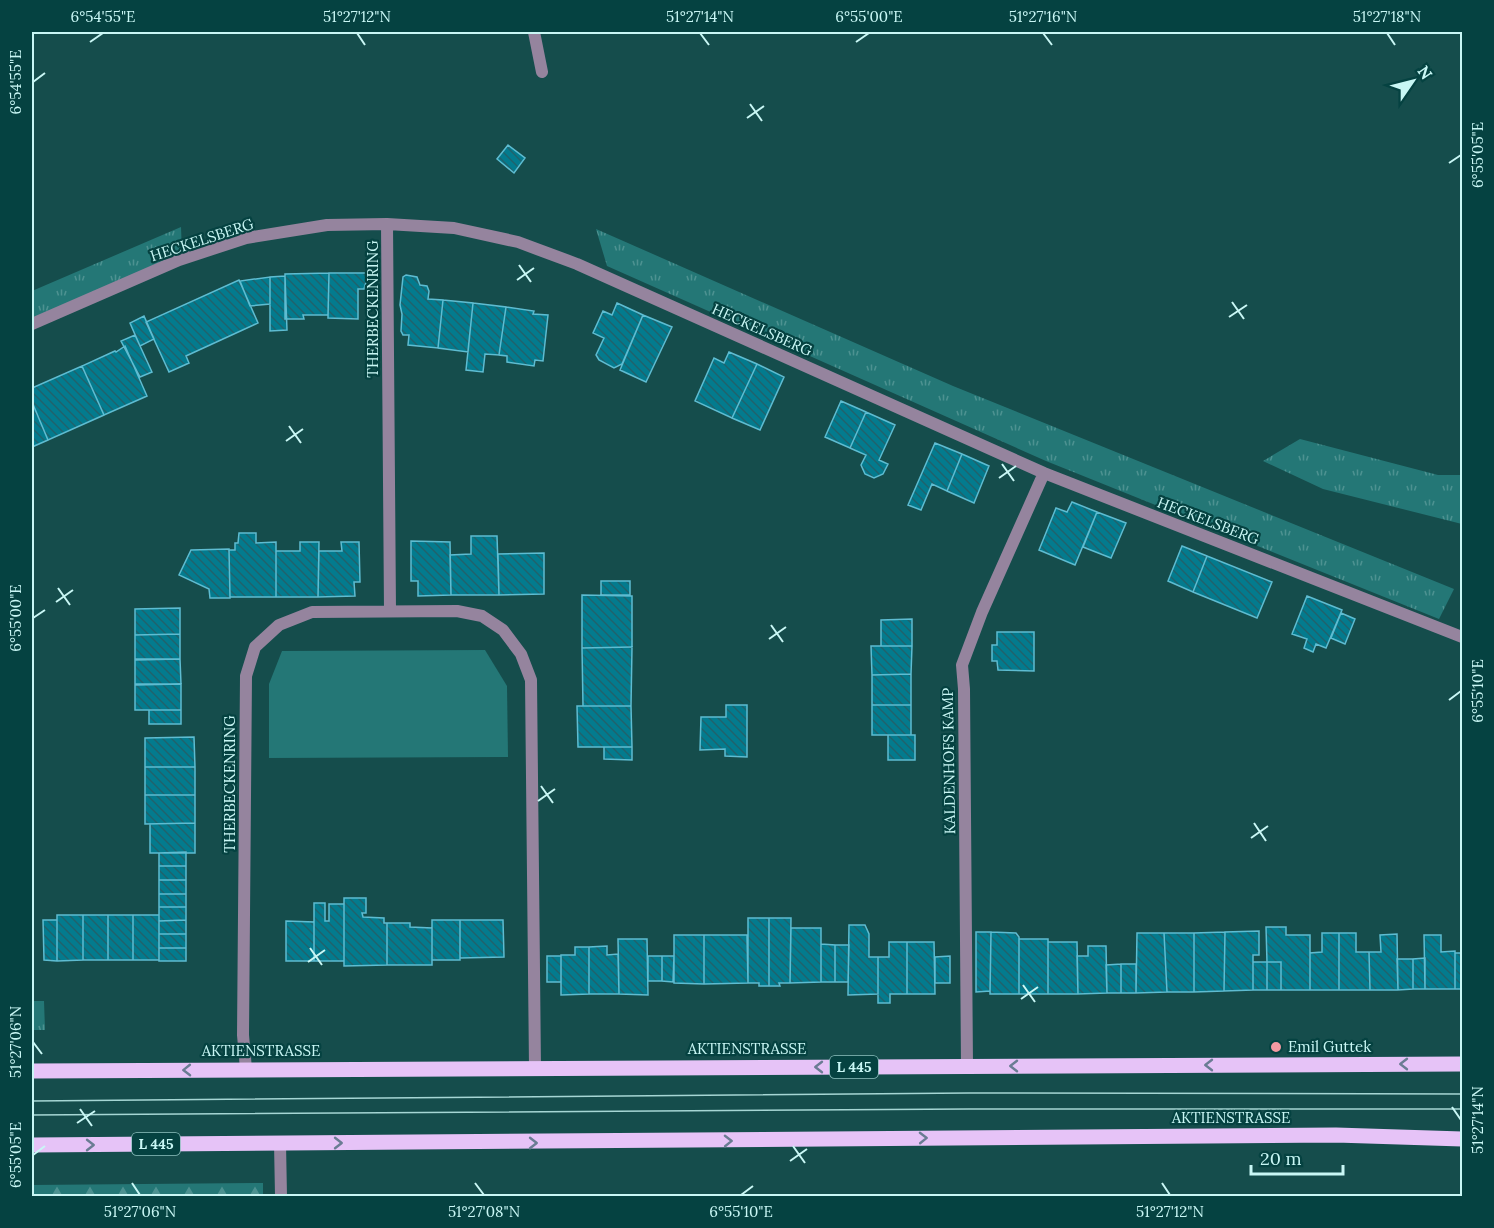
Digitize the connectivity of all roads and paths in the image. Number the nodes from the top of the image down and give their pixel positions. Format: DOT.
graph roads {
  1 [pos="534,32"];
  2 [pos="542,72"];
  3 [pos="387,224"];
  4 [pos="32,324"];
  5 [pos="1044,473"];
  6 [pos="390,610"];
  7 [pos="1462,637"];
  8 [pos="1462,1064"];
  9 [pos="968,1066"];
  10 [pos="535,1068"];
  11 [pos="246,1069"];
  12 [pos="32,1071"];
  13 [pos="1462,1139"];
  14 [pos="280,1143"];
  15 [pos="32,1145"];
  16 [pos="281,1197"];
  1 -- 2 [label="street"];
  3 -- 4 [label="street, HECKELSBERG"];
  3 -- 5 [label="street, HECKELSBERG"];
  3 -- 6 [label="street, THERBECKENRING"];
  5 -- 7 [label="street, HECKELSBERG"];
  5 -- 9 [label="street, KALDENHOFS KAMP"];
  6 -- 10 [label="street, THERBECKENRING"];
  6 -- 11 [label="street, THERBECKENRING"];
  8 -- 9 [label="main road, AKTIENSTRASSE / L 445, one-way"];
  9 -- 10 [label="main road, AKTIENSTRASSE / L 445, one-way"];
  10 -- 11 [label="main road, AKTIENSTRASSE / L 445"];
  11 -- 12 [label="main road, AKTIENSTRASSE / L 445, one-way"];
  14 -- 13 [label="main road, AKTIENSTRASSE / L 445, one-way"];
  15 -- 14 [label="main road, AKTIENSTRASSE / L 445, one-way"];
  14 -- 16 [label="street"];
}
